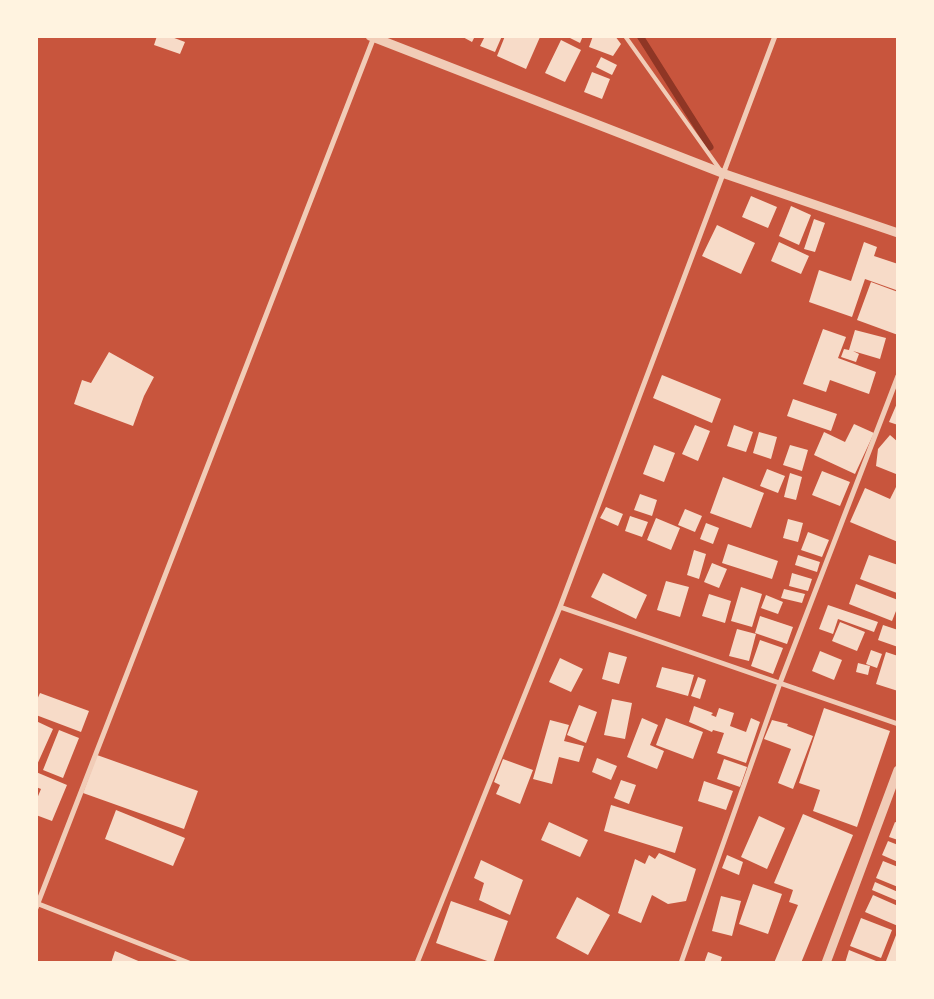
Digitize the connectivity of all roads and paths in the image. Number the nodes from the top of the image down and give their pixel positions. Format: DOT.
graph roads {
  1 [pos="625,36"];
  2 [pos="775,36"];
  3 [pos="372,37"];
  4 [pos="722,173"];
  5 [pos="898,233"];
  6 [pos="898,376"];
  7 [pos="560,607"];
  8 [pos="780,683"];
  9 [pos="898,724"];
  10 [pos="898,770"];
  11 [pos="37,905"];
  12 [pos="189,963"];
  13 [pos="417,963"];
  14 [pos="681,963"];
  15 [pos="826,963"];
  1 -- 4 [label="lane"];
  2 -- 4 [label="street"];
  3 -- 4 [label="street"];
  3 -- 11 [label="street"];
  4 -- 5 [label="street"];
  4 -- 7 [label="street"];
  6 -- 8 [label="street"];
  7 -- 8 [label="street"];
  7 -- 13 [label="street"];
  8 -- 9 [label="street"];
  8 -- 14 [label="street"];
  10 -- 15 [label="street"];
  11 -- 12 [label="street"];
}
